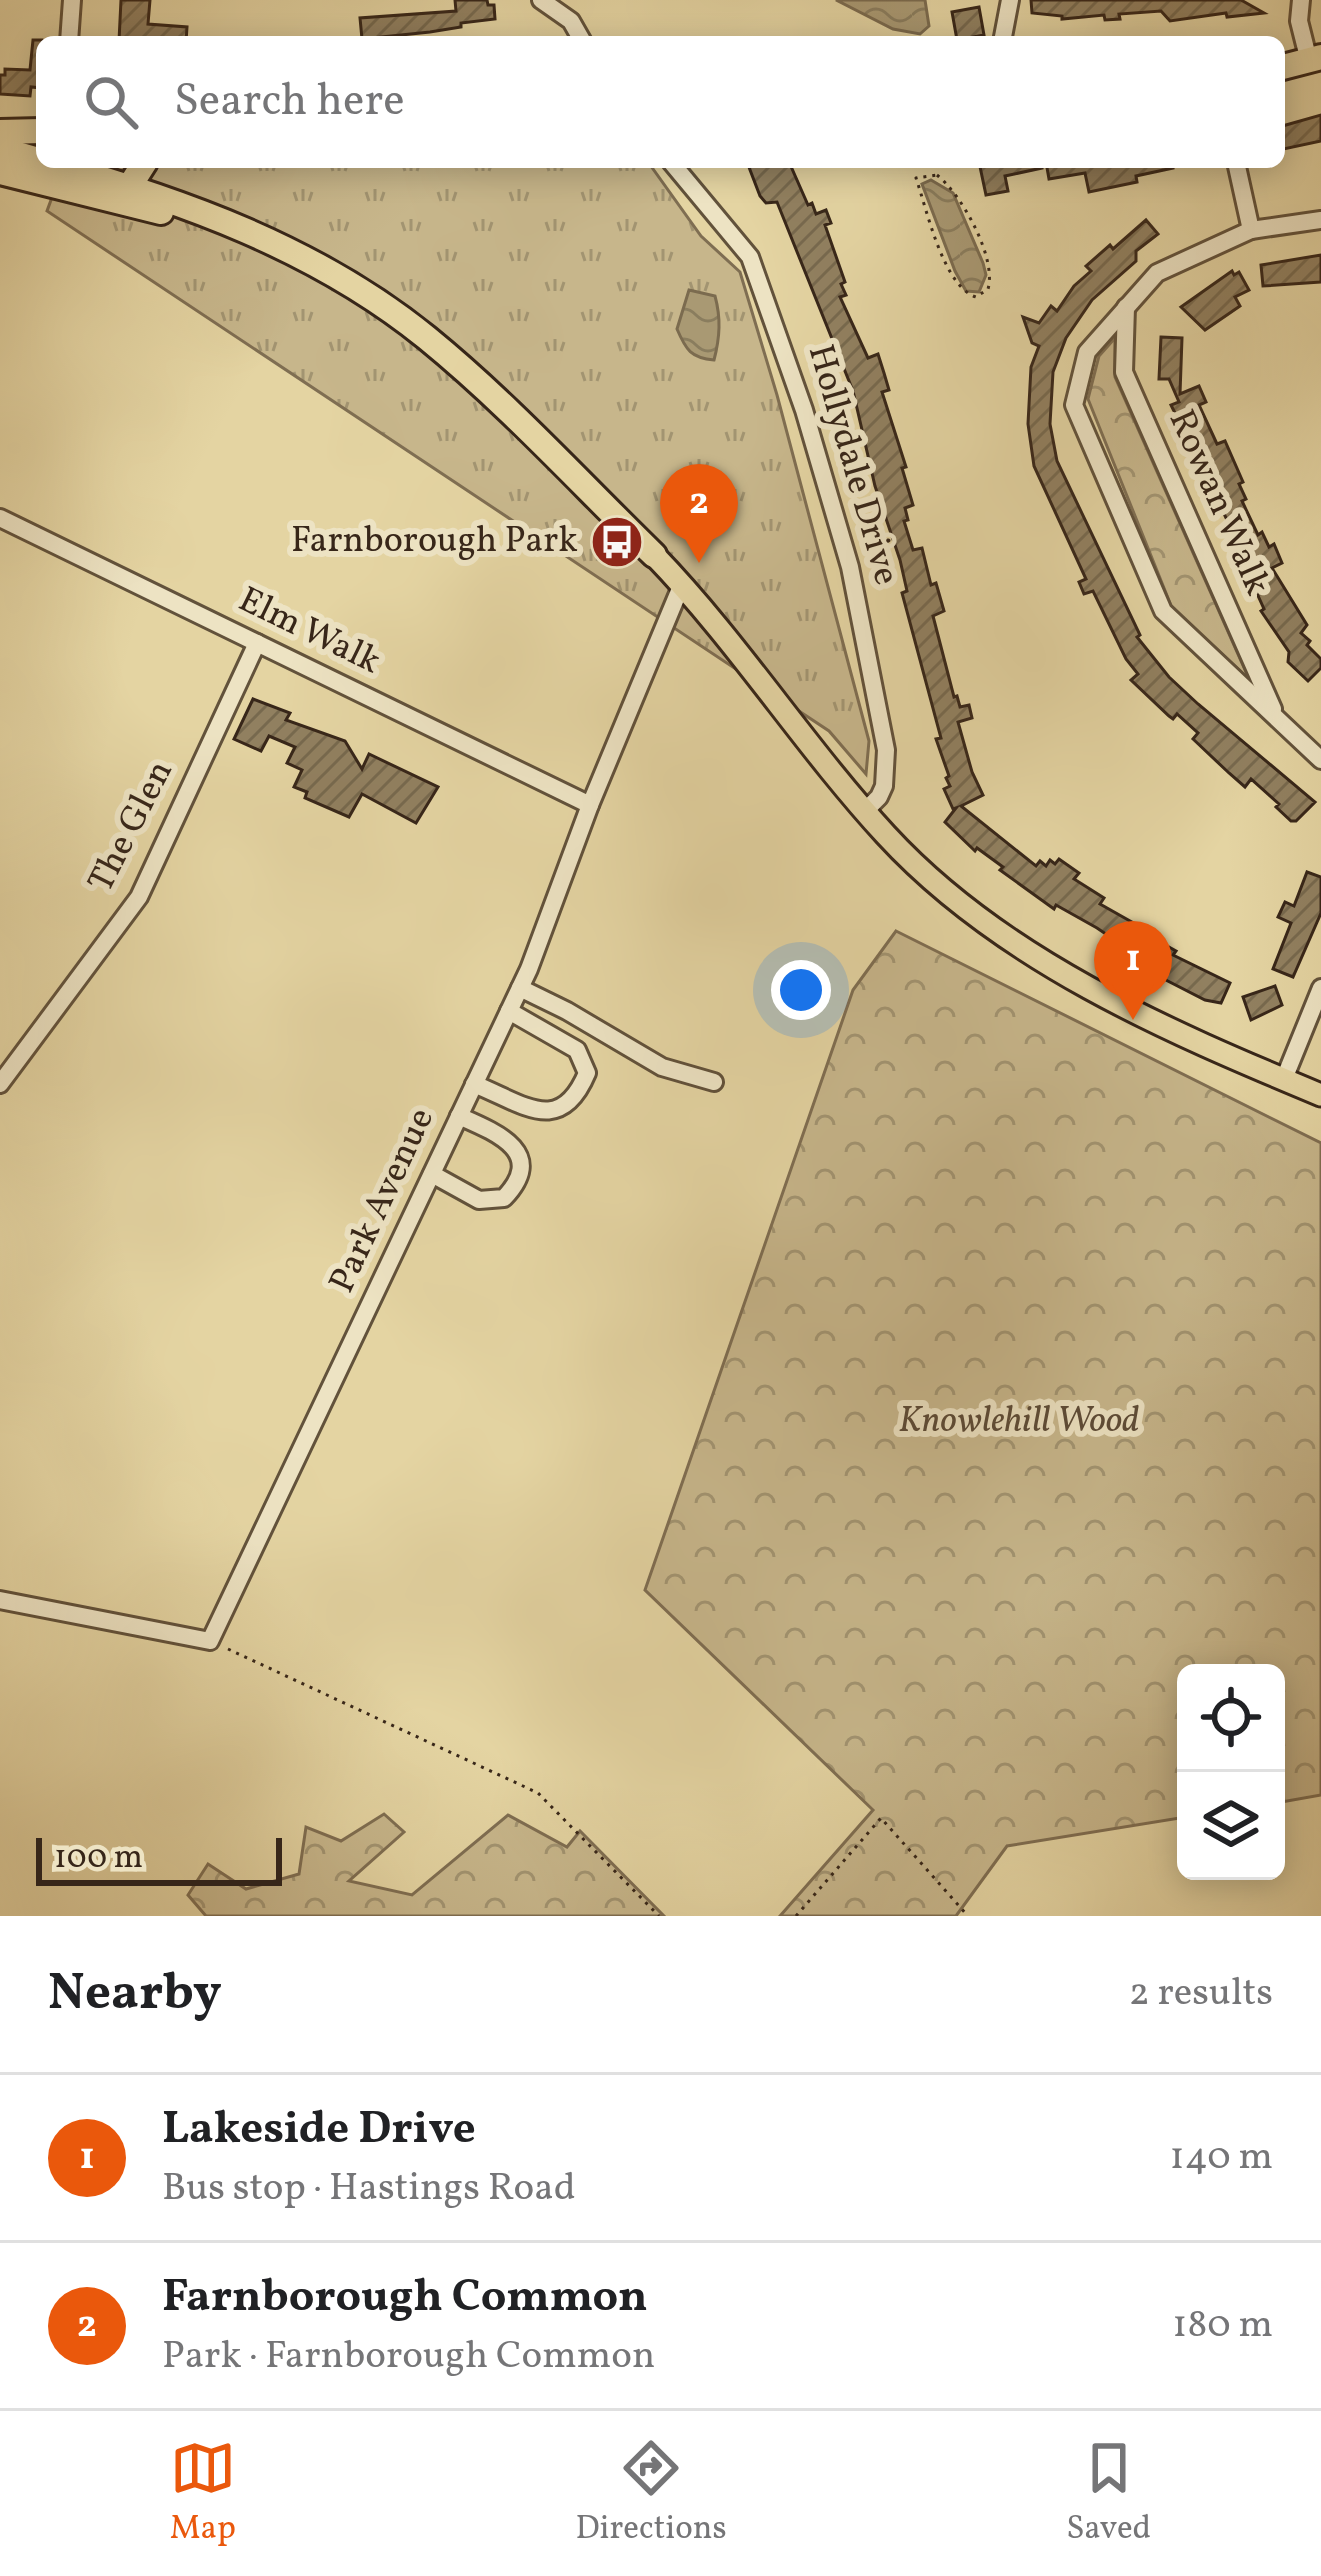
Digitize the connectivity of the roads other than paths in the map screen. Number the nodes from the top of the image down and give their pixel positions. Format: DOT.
graph roads {
  1 [pos="72,0"];
  2 [pos="541,0"];
  3 [pos="1010,0"];
  4 [pos="1300,0"];
  5 [pos="69,36"];
  6 [pos="580,36"];
  7 [pos="1003,36"];
  8 [pos="1315,59"];
  9 [pos="1285,66"];
  10 [pos="36,135"];
  11 [pos="1,155"];
  12 [pos="36,161"];
  13 [pos="36,166"];
  14 [pos="41,168"];
  15 [pos="58,168"];
  16 [pos="140,168"];
  17 [pos="159,168"];
  18 [pos="675,168"];
  19 [pos="1237,168"];
  20 [pos="121,194"];
  21 [pos="173,201"];
  22 [pos="1321,220"];
  23 [pos="1251,230"];
  24 [pos="271,242"];
  25 [pos="1126,307"];
  26 [pos="0,518"];
  27 [pos="654,555"];
  28 [pos="682,584"];
  29 [pos="257,643"];
  30 [pos="1278,721"];
  31 [pos="1321,760"];
  32 [pos="590,805"];
  33 [pos="865,811"];
  34 [pos="520,988"];
  35 [pos="1321,988"];
  36 [pos="509,1011"];
  37 [pos="1284,1079"];
  38 [pos="714,1082"];
  39 [pos="0,1084"];
  40 [pos="474,1084"];
  41 [pos="1321,1095"];
  42 [pos="459,1116"];
  43 [pos="432,1174"];
  44 [pos="0,1600"];
  1 -- 5 [label="street"];
  2 -- 6 [label="street"];
  3 -- 7 [label="street"];
  4 -- 8 [label="street"];
  8 -- 9 [label="highway"];
  10 -- 11 [label="highway"];
  11 -- 12 [label="highway"];
  11 -- 13 [label="highway"];
  14 -- 20 [label="highway"];
  15 -- 20 [label="highway"];
  16 -- 20 [label="highway"];
  17 -- 21 [label="highway"];
  18 -- 33 [label="street, Hollydale Drive"];
  19 -- 23 [label="street"];
  20 -- 21 [label="highway"];
  20 -- 24 [label="highway"];
  21 -- 24 [label="highway"];
  22 -- 23 [label="street, Rowan Walk"];
  23 -- 25 [label="street, Rowan Walk"];
  24 -- 27 [label="highway"];
  25 -- 30 [label="street, Rowan Walk"];
  25 -- 30 [label="street, Rowan Walk"];
  26 -- 29 [label="street, Elm Walk"];
  27 -- 28 [label="main road"];
  28 -- 32 [label="street, Park Avenue"];
  28 -- 33 [label="main road"];
  29 -- 32 [label="street, Elm Walk"];
  29 -- 39 [label="street, The Glen"];
  30 -- 31 [label="street, Rowan Walk"];
  32 -- 34 [label="street, Park Avenue"];
  33 -- 37 [label="main road"];
  34 -- 36 [label="street, Park Avenue"];
  34 -- 38 [label="street"];
  35 -- 37 [label="street"];
  36 -- 40 [label="street, Park Avenue"];
  36 -- 40 [label="street"];
  37 -- 41 [label="main road"];
  40 -- 42 [label="street, Park Avenue"];
  42 -- 43 [label="street, Park Avenue"];
  42 -- 43 [label="street"];
  43 -- 44 [label="street, Park Avenue"];
}
